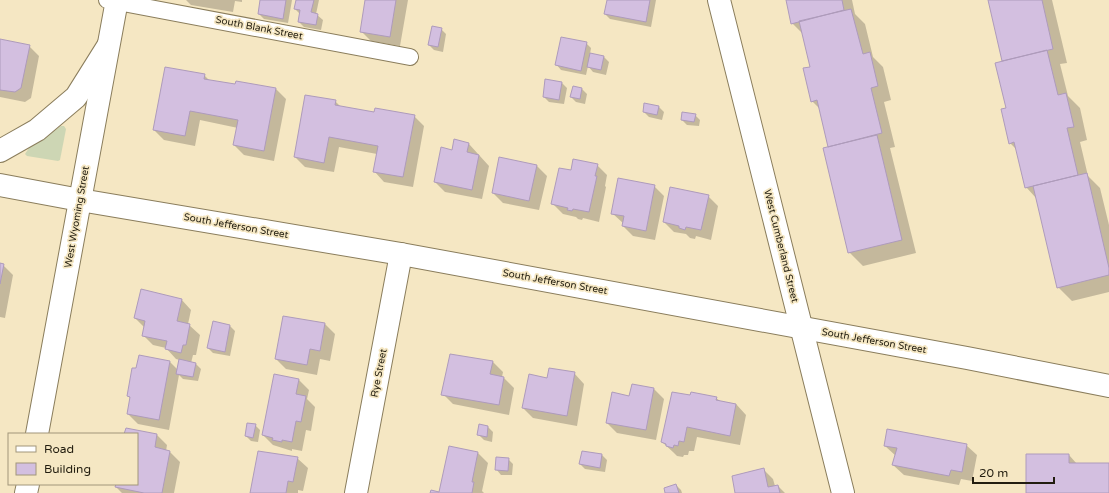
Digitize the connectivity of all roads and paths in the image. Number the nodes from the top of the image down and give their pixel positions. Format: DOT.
graph roads {
  1 [pos="719,0"];
  2 [pos="113,1"];
  3 [pos="108,46"];
  4 [pos="410,57"];
  5 [pos="0,151"];
  6 [pos="0,185"];
  7 [pos="80,200"];
  8 [pos="401,254"];
  9 [pos="802,328"];
  10 [pos="1109,386"];
  11 [pos="37,433"];
  12 [pos="356,493"];
  13 [pos="843,493"];
  1 -- 9 [label="main road, West Cumberland Street"];
  2 -- 3 [label="main road, West Wyoming Street"];
  2 -- 4 [label="lane, South Blank Street"];
  3 -- 5 [label="main road"];
  3 -- 7 [label="main road, West Wyoming Street"];
  6 -- 7 [label="main road, South Jefferson Street"];
  7 -- 8 [label="main road, South Jefferson Street"];
  7 -- 11 [label="main road, West Wyoming Street"];
  8 -- 9 [label="main road, South Jefferson Street"];
  8 -- 12 [label="main road, Rye Street"];
  9 -- 10 [label="main road, South Jefferson Street"];
  9 -- 13 [label="main road, West Cumberland Street"];
}
